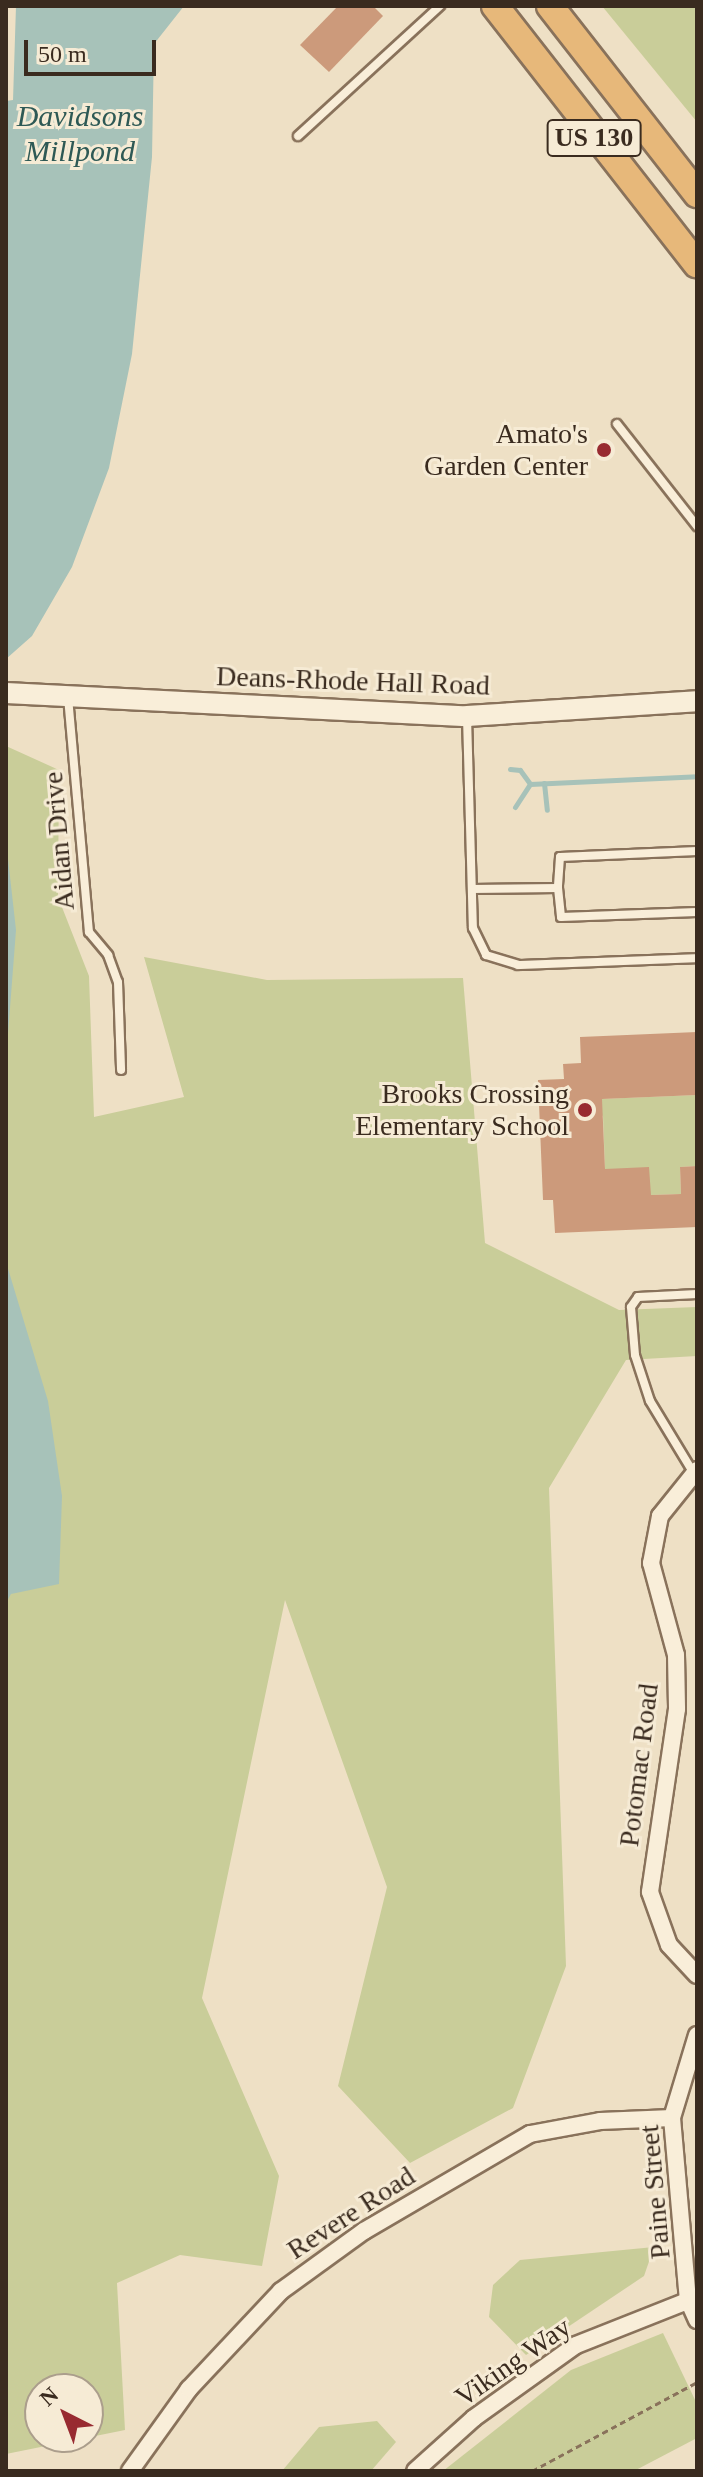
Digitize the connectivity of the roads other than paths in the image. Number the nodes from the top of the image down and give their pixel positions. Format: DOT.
graph roads {
  1 [pos="440,6"];
  2 [pos="495,6"];
  3 [pos="550,6"];
  4 [pos="298,136"];
  5 [pos="697,194"];
  6 [pos="697,265"];
  7 [pos="617,424"];
  8 [pos="697,526"];
  9 [pos="6,693"];
  10 [pos="68,696"];
  11 [pos="697,701"];
  12 [pos="467,716"];
  13 [pos="697,851"];
  14 [pos="558,888"];
  15 [pos="472,889"];
  16 [pos="697,912"];
  17 [pos="697,958"];
  18 [pos="121,1070"];
  19 [pos="697,1294"];
  20 [pos="695,1471"];
  21 [pos="697,1975"];
  22 [pos="697,2035"];
  23 [pos="672,2118"];
  24 [pos="692,2299"];
  25 [pos="697,2320"];
  26 [pos="130,2471"];
  27 [pos="415,2471"];
  1 -- 4 [label="lane"];
  2 -- 6 [label="highway, US 130"];
  3 -- 5 [label="highway, US 130"];
  7 -- 8 [label="lane"];
  9 -- 10 [label="street, Deans-Rhode Hall Road"];
  10 -- 12 [label="street, Deans-Rhode Hall Road"];
  10 -- 18 [label="lane, Aidan Drive"];
  11 -- 12 [label="street, Deans-Rhode Hall Road"];
  12 -- 15 [label="lane"];
  13 -- 14 [label="lane"];
  14 -- 15 [label="lane"];
  14 -- 16 [label="lane"];
  15 -- 17 [label="lane"];
  19 -- 20 [label="lane"];
  20 -- 21 [label="street, Potomac Road"];
  22 -- 23 [label="street, Paine Street"];
  23 -- 24 [label="street, Paine Street"];
  23 -- 26 [label="street, Revere Road"];
  24 -- 25 [label="street, Paine Street"];
  24 -- 27 [label="street, Viking Way"];
}
